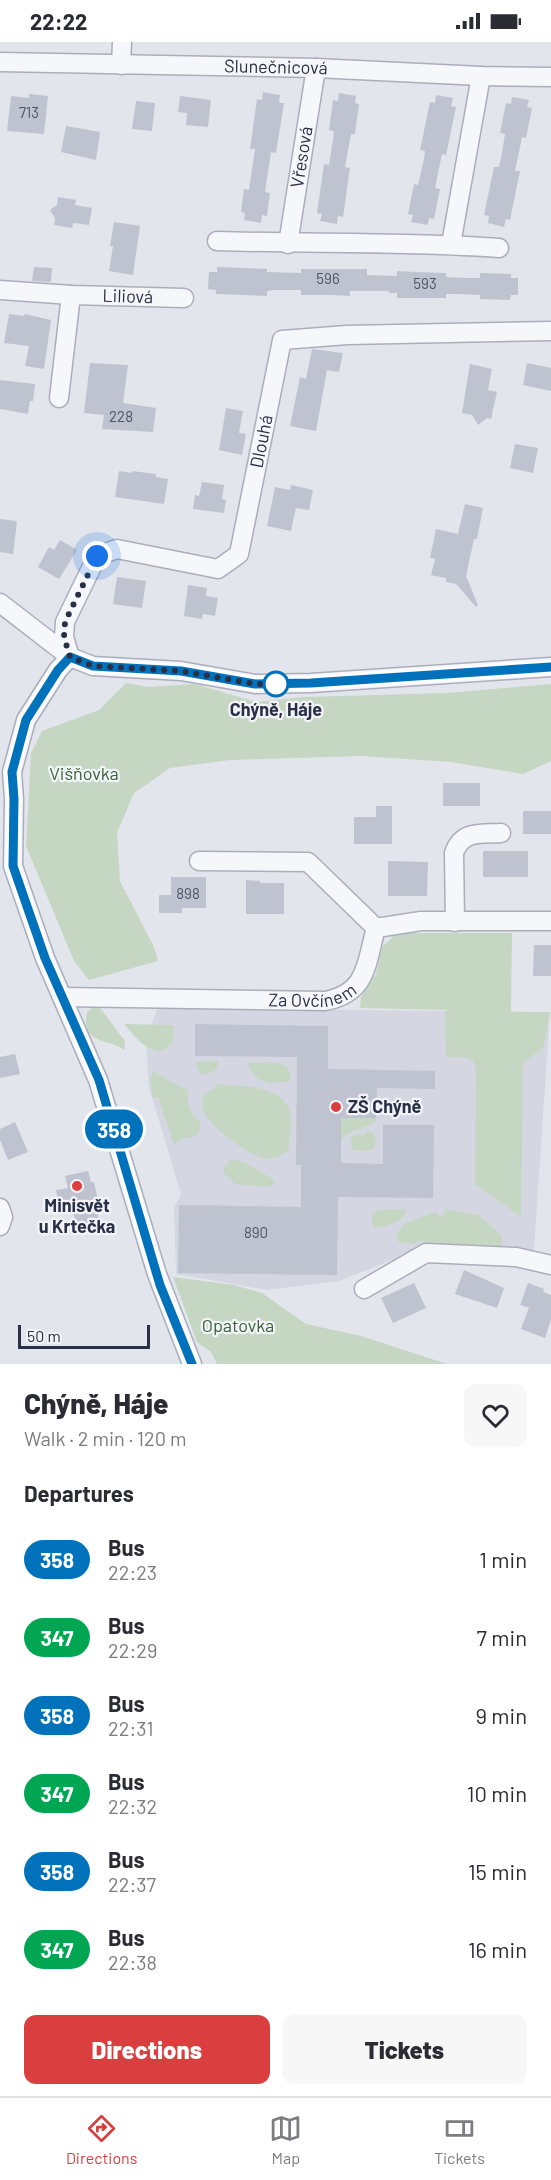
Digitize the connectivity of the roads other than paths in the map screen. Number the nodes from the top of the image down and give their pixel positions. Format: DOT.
graph roads {
  1 [pos="122,42"];
  2 [pos="0,62"];
  3 [pos="121,65"];
  4 [pos="316,69"];
  5 [pos="481,76"];
  6 [pos="551,77"];
  7 [pos="217,241"];
  8 [pos="288,244"];
  9 [pos="451,244"];
  10 [pos="499,248"];
  11 [pos="0,290"];
  12 [pos="71,295"];
  13 [pos="184,298"];
  14 [pos="551,331"];
  15 [pos="59,398"];
  16 [pos="0,603"];
  17 [pos="70,657"];
  18 [pos="551,668"];
  19 [pos="6,787"];
  20 [pos="501,833"];
  21 [pos="199,861"];
  22 [pos="551,921"];
  23 [pos="455,922"];
  24 [pos="376,928"];
  25 [pos="63,997"];
  26 [pos="0,1208"];
  27 [pos="0,1226"];
  28 [pos="550,1264"];
  29 [pos="364,1289"];
  30 [pos="192,1364"];
  1 -- 3 [label="street"];
  2 -- 3 [label="street, Slunečnicová"];
  3 -- 4 [label="street, Slunečnicová"];
  4 -- 5 [label="street, Slunečnicová"];
  4 -- 8 [label="street, Vřesová"];
  5 -- 6 [label="street, Slunečnicová"];
  5 -- 9 [label="street"];
  7 -- 8 [label="street"];
  8 -- 9 [label="street"];
  9 -- 10 [label="street"];
  11 -- 12 [label="street, Liliová"];
  12 -- 13 [label="street, Liliová"];
  12 -- 15 [label="street"];
  14 -- 17 [label="street, Dlouhá"];
  16 -- 17 [label="street"];
  17 -- 18 [label="street"];
  17 -- 19 [label="street"];
  19 -- 25 [label="street"];
  20 -- 23 [label="street"];
  21 -- 24 [label="street"];
  22 -- 23 [label="street"];
  23 -- 24 [label="street"];
  24 -- 25 [label="street, Za Ovčínem"];
  25 -- 30 [label="street"];
  26 -- 27 [label="street"];
  28 -- 29 [label="street"];
}
